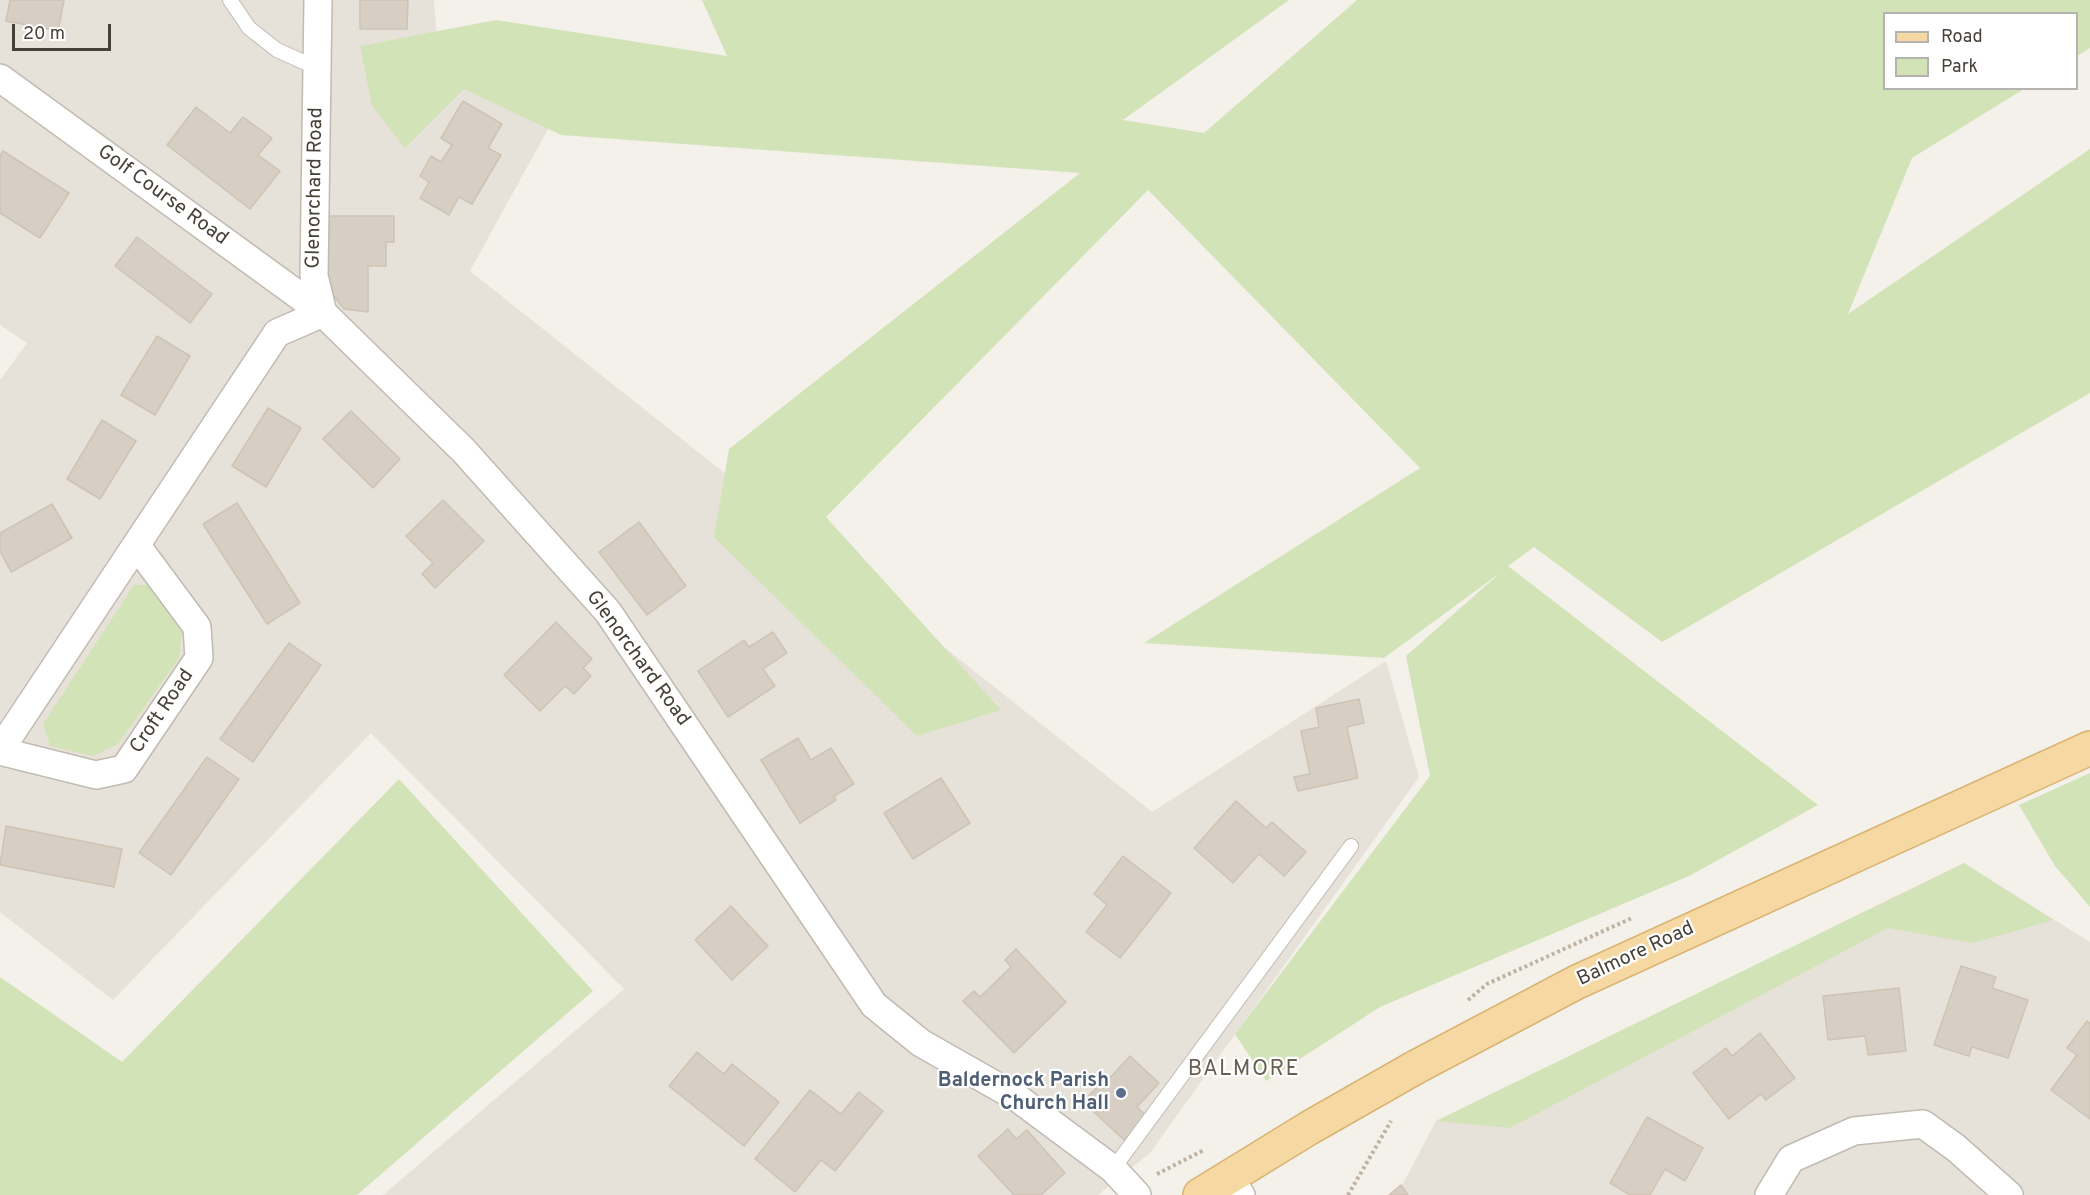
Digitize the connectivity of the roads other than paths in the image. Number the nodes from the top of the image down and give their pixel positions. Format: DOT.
graph roads {
  1 [pos="230,0"];
  2 [pos="318,0"];
  3 [pos="317,68"];
  4 [pos="0,78"];
  5 [pos="324,313"];
  6 [pos="137,546"];
  7 [pos="2090,748"];
  8 [pos="0,750"];
  9 [pos="1351,846"];
  10 [pos="1113,1169"];
  11 [pos="1235,1186"];
  12 [pos="1137,1195"];
  13 [pos="1200,1195"];
  14 [pos="1769,1195"];
  15 [pos="2009,1195"];
  1 -- 3 [label="lane"];
  2 -- 3 [label="street, Glenorchard Road"];
  3 -- 5 [label="street, Glenorchard Road"];
  4 -- 5 [label="street, Golf Course Road"];
  5 -- 6 [label="street, Croft Road"];
  5 -- 10 [label="street, Glenorchard Road"];
  6 -- 8 [label="street, Croft Road"];
  6 -- 8 [label="street, Croft Road"];
  7 -- 11 [label="main road, Balmore Road"];
  9 -- 10 [label="lane"];
  10 -- 12 [label="street, Glenorchard Road"];
  11 -- 13 [label="main road, Balmore Road"];
  14 -- 15 [label="street"];
}
